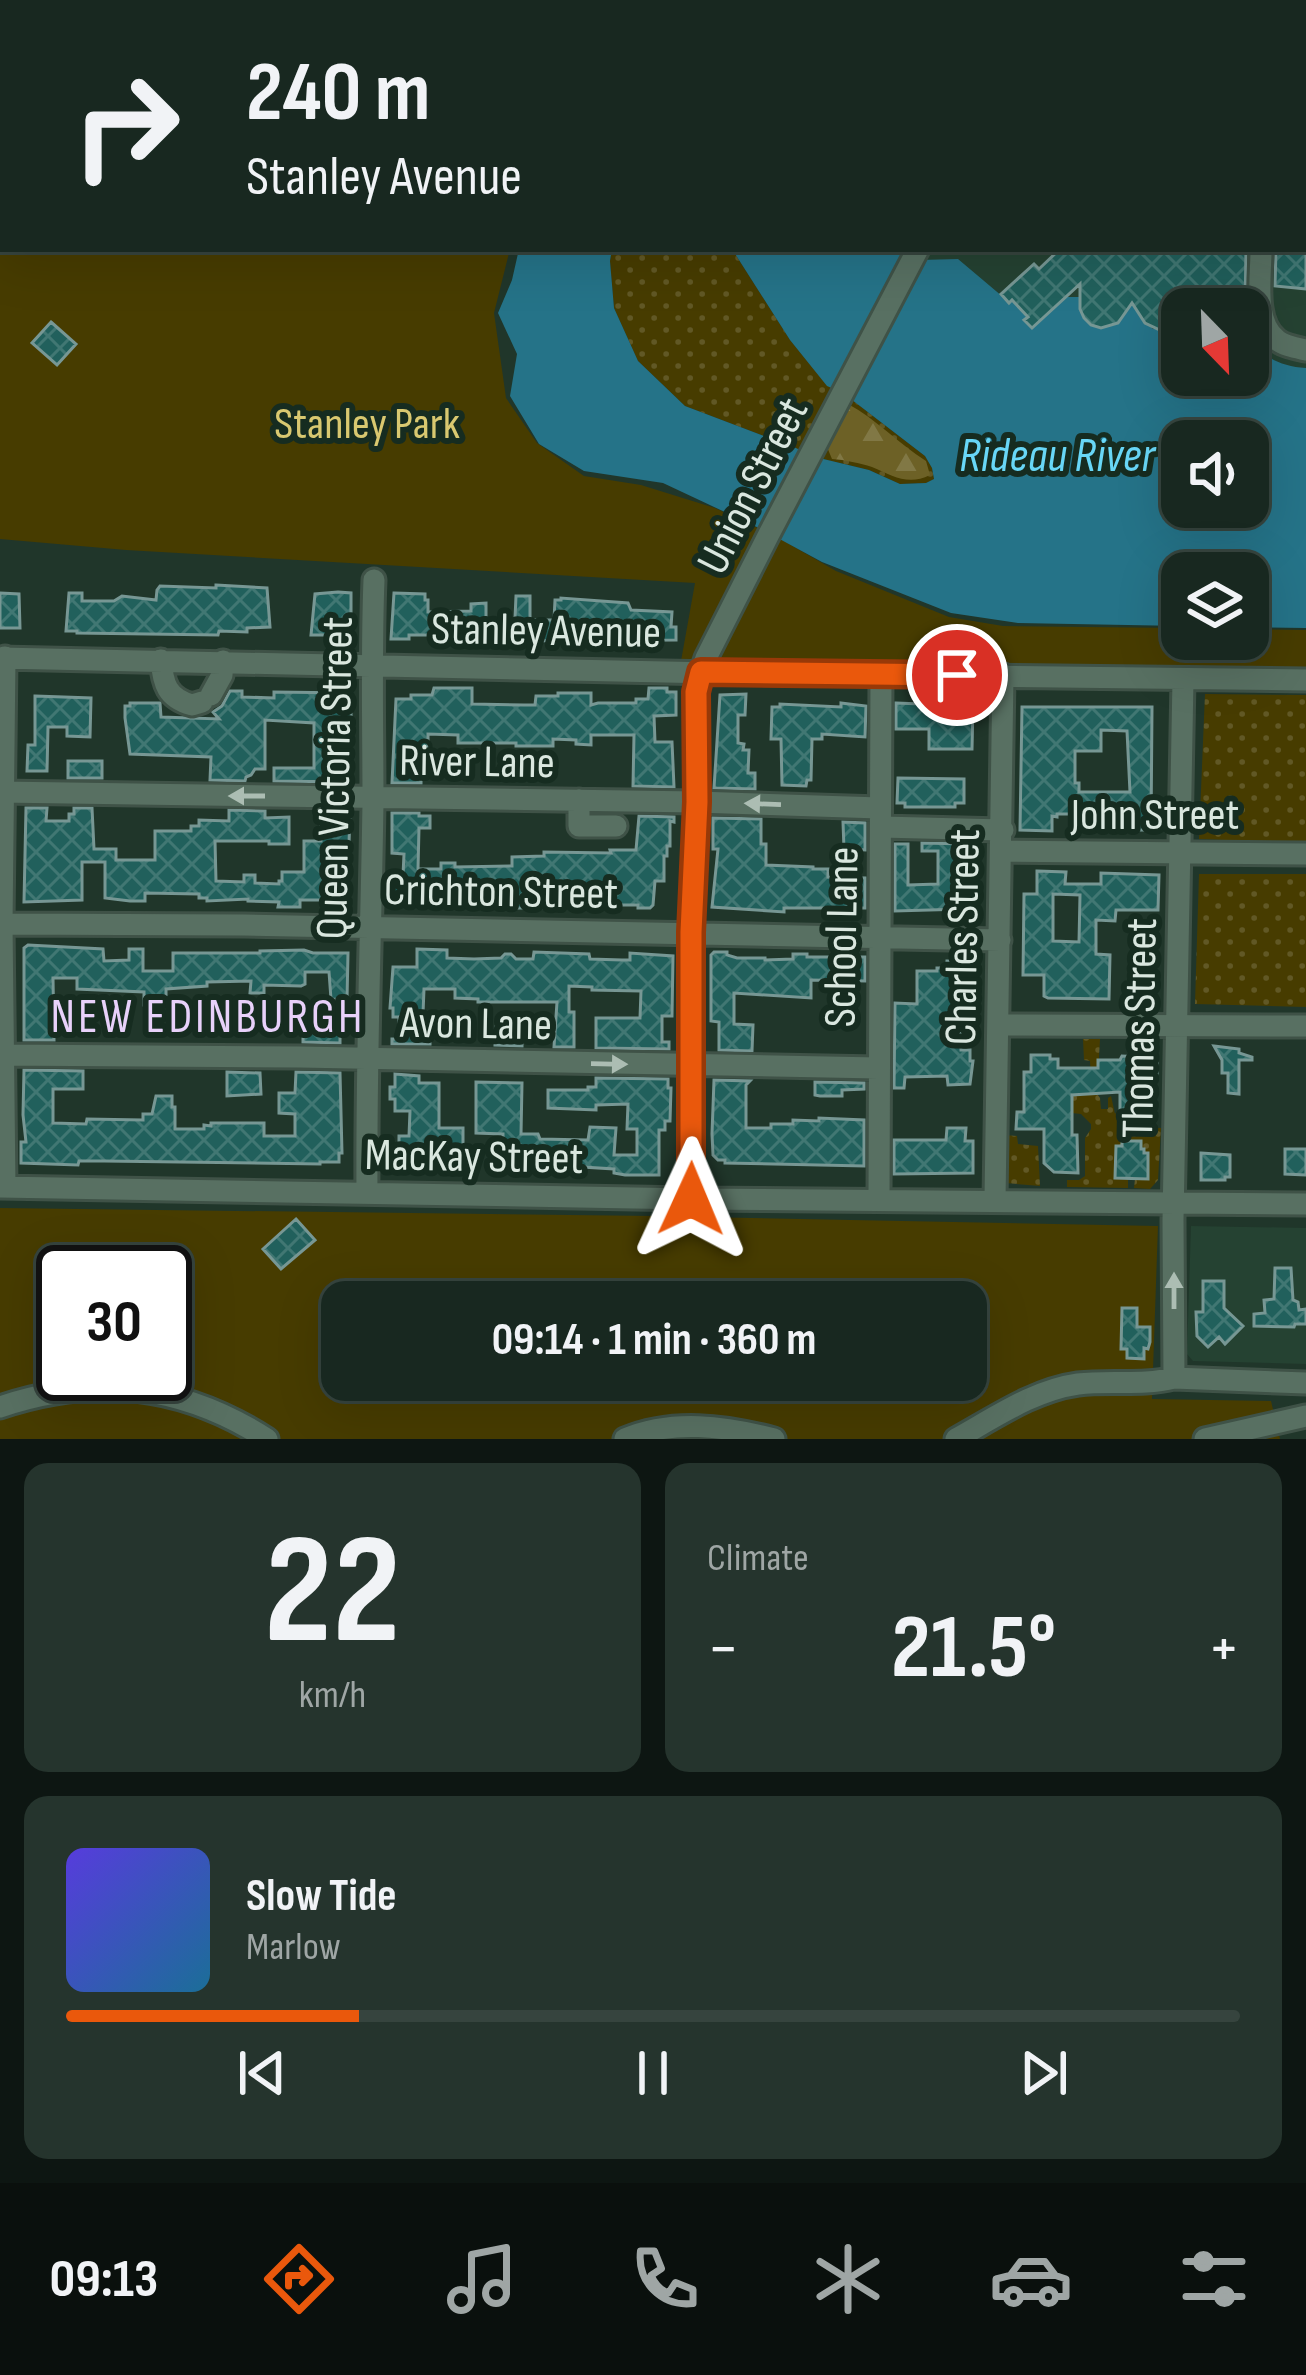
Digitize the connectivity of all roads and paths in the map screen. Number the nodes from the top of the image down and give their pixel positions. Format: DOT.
graph roads {
  1 [pos="1261,252"];
  2 [pos="917,253"];
  3 [pos="1306,350"];
  4 [pos="374,580"];
  5 [pos="2,657"];
  6 [pos="161,660"];
  7 [pos="223,661"];
  8 [pos="371,665"];
  9 [pos="701,672"];
  10 [pos="881,675"];
  11 [pos="1003,675"];
  12 [pos="1183,679"];
  13 [pos="1306,680"];
  14 [pos="2,792"];
  15 [pos="373,798"];
  16 [pos="580,800"];
  17 [pos="697,802"];
  18 [pos="881,818"];
  19 [pos="616,826"];
  20 [pos="1002,841"];
  21 [pos="1180,853"];
  22 [pos="1306,854"];
  23 [pos="1,925"];
  24 [pos="370,928"];
  25 [pos="691,932"];
  26 [pos="880,935"];
  27 [pos="1000,940"];
  28 [pos="999,1024"];
  29 [pos="1177,1025"];
  30 [pos="1306,1025"];
  31 [pos="1,1055"];
  32 [pos="366,1059"];
  33 [pos="693,1065"];
  34 [pos="878,1068"];
  35 [pos="2,1187"];
  36 [pos="367,1192"];
  37 [pos="691,1199"];
  38 [pos="879,1199"];
  39 [pos="995,1200"];
  40 [pos="1174,1203"];
  41 [pos="1306,1204"];
  42 [pos="1174,1378"];
  43 [pos="1306,1383"];
  44 [pos="0,1407"];
  45 [pos="1306,1416"];
  46 [pos="266,1439"];
  47 [pos="625,1439"];
  48 [pos="774,1439"];
  49 [pos="956,1439"];
  50 [pos="1205,1439"];
  1 -- 3 [label="street"];
  2 -- 9 [label="street, Union Street"];
  4 -- 8 [label="street, Queen Victoria Street"];
  5 -- 6 [label="street, Stanley Avenue"];
  5 -- 14 [label="street"];
  6 -- 7 [label="street, Stanley Avenue"];
  6 -- 7 [label="street"];
  7 -- 8 [label="street, Stanley Avenue"];
  8 -- 9 [label="street, Stanley Avenue"];
  8 -- 15 [label="street, Queen Victoria Street"];
  9 -- 10 [label="street, Stanley Avenue"];
  9 -- 17 [label="street, Union Street"];
  10 -- 11 [label="street, Stanley Avenue"];
  10 -- 18 [label="street, School Lane"];
  11 -- 12 [label="street, Stanley Avenue"];
  11 -- 20 [label="street, Charles Street"];
  12 -- 13 [label="street, Stanley Avenue"];
  12 -- 21 [label="street, Thomas Street"];
  15 -- 14 [label="street, River Lane, one-way"];
  14 -- 23 [label="street"];
  15 -- 16 [label="street, River Lane"];
  15 -- 24 [label="street, Queen Victoria Street"];
  16 -- 17 [label="street, River Lane"];
  16 -- 19 [label="street"];
  18 -- 17 [label="street, River Lane, one-way"];
  17 -- 25 [label="street, Union Street"];
  18 -- 20 [label="street, River Lane"];
  18 -- 26 [label="street, School Lane"];
  20 -- 21 [label="street, John Street"];
  20 -- 27 [label="street, Charles Street"];
  21 -- 22 [label="street, John Street"];
  21 -- 29 [label="street, Thomas Street"];
  23 -- 24 [label="street, Crichton Street"];
  23 -- 31 [label="street"];
  24 -- 25 [label="street, Crichton Street"];
  24 -- 32 [label="street, Queen Victoria Street"];
  25 -- 26 [label="street, Crichton Street"];
  25 -- 33 [label="street, Union Street"];
  26 -- 27 [label="street, Crichton Street"];
  26 -- 34 [label="street, School Lane"];
  27 -- 28 [label="street, Charles Street"];
  28 -- 29 [label="street"];
  28 -- 39 [label="street, Charles Street"];
  29 -- 30 [label="street"];
  29 -- 40 [label="street, Thomas Street"];
  31 -- 32 [label="street, Avon Lane"];
  31 -- 35 [label="street"];
  32 -- 33 [label="street, Avon Lane, one-way"];
  32 -- 36 [label="street, Queen Victoria Street"];
  33 -- 34 [label="street, Avon Lane"];
  33 -- 37 [label="street, Union Street"];
  34 -- 38 [label="street, School Lane"];
  35 -- 36 [label="street, MacKay Street"];
  36 -- 37 [label="street, MacKay Street"];
  37 -- 38 [label="street, MacKay Street"];
  38 -- 39 [label="street, MacKay Street"];
  39 -- 40 [label="street, MacKay Street"];
  40 -- 41 [label="street, MacKay Street"];
  42 -- 40 [label="street, Thomas Street, one-way"];
  42 -- 43 [label="street"];
  42 -- 49 [label="street"];
  44 -- 46 [label="street"];
  45 -- 50 [label="street"];
  47 -- 48 [label="street"];
}
